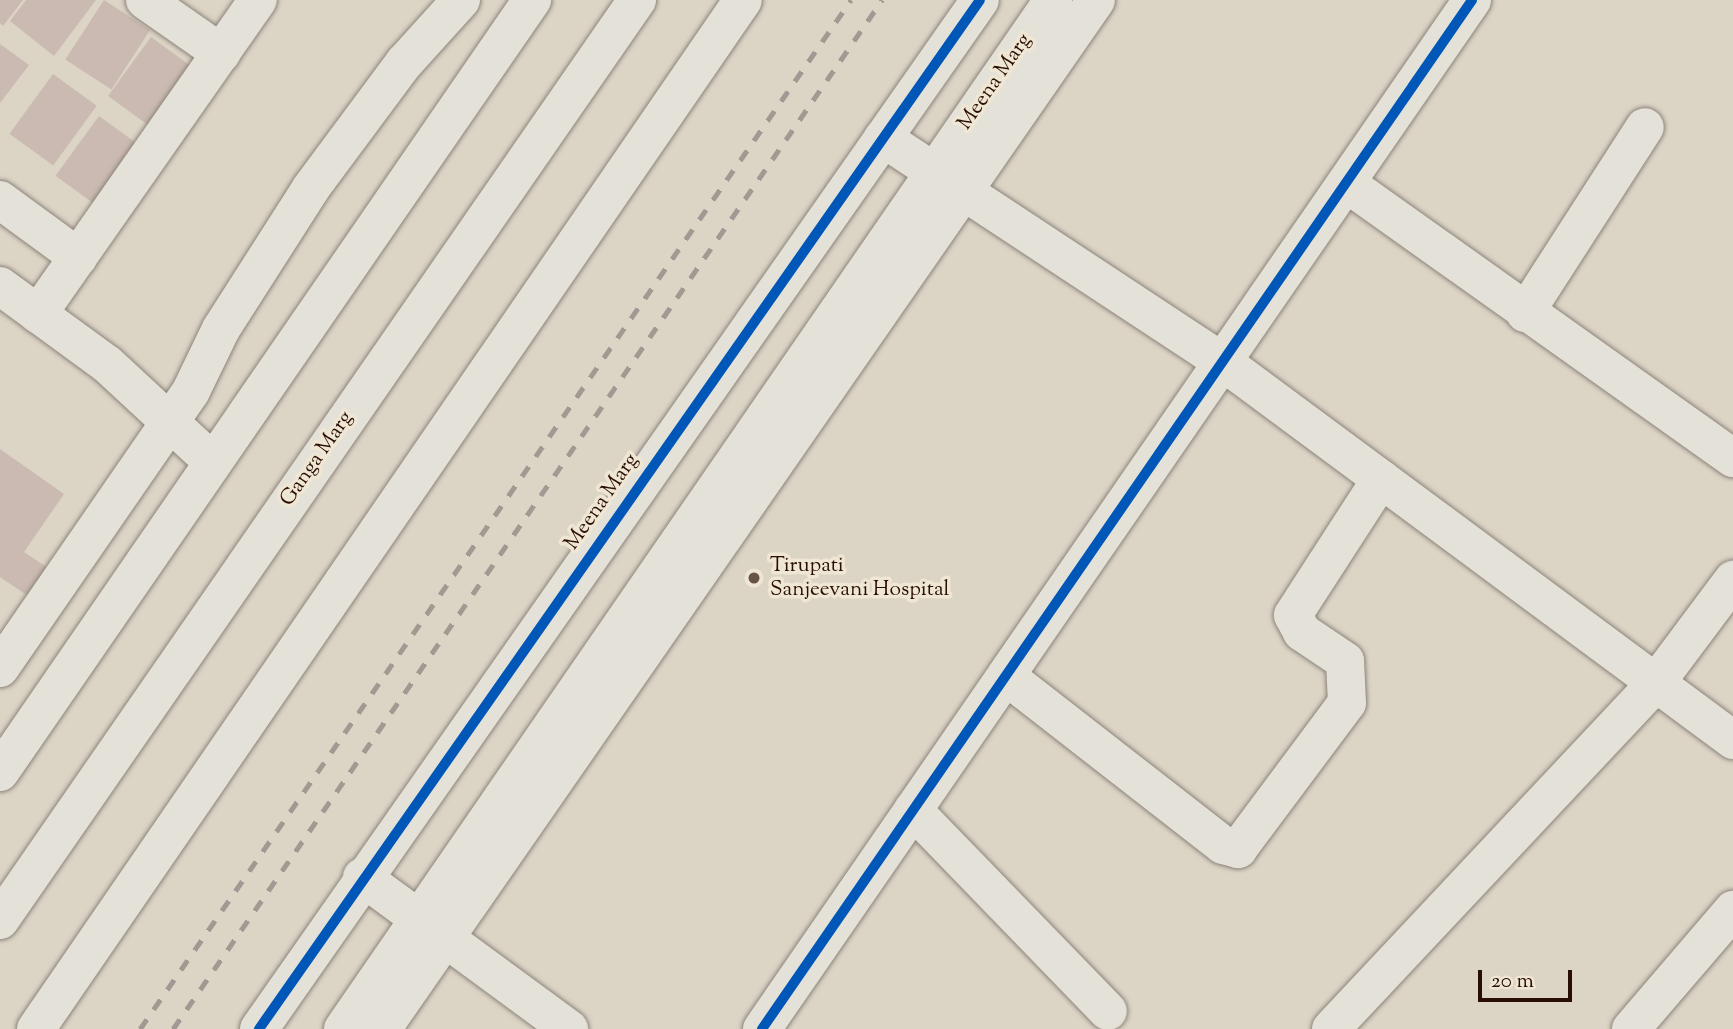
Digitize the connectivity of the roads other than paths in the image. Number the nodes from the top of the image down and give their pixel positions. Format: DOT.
graph roads {
  1 [pos="145,0"];
  2 [pos="258,0"];
  3 [pos="461,0"];
  4 [pos="532,0"];
  5 [pos="637,0"];
  6 [pos="743,0"];
  7 [pos="980,0"];
  8 [pos="1053,0"];
  9 [pos="1096,0"];
  10 [pos="1472,0"];
  11 [pos="220,53"];
  12 [pos="1645,127"];
  13 [pos="883,138"];
  14 [pos="948,183"];
  15 [pos="1346,183"];
  16 [pos="0,200"];
  17 [pos="78,257"];
  18 [pos="0,286"];
  19 [pos="1525,313"];
  20 [pos="38,314"];
  21 [pos="1223,362"];
  22 [pos="167,419"];
  23 [pos="1733,458"];
  24 [pos="213,462"];
  25 [pos="1381,479"];
  26 [pos="1733,580"];
  27 [pos="6,647"];
  28 [pos="1006,676"];
  29 [pos="66,677"];
  30 [pos="1656,683"];
  31 [pos="1733,740"];
  32 [pos="0,772"];
  33 [pos="913,810"];
  34 [pos="362,877"];
  35 [pos="1733,910"];
  36 [pos="0,920"];
  37 [pos="432,928"];
  38 [pos="1108,1012"];
  39 [pos="36,1029"];
  40 [pos="259,1029"];
  41 [pos="343,1029"];
  42 [pos="382,1029"];
  43 [pos="569,1029"];
  44 [pos="762,1029"];
  45 [pos="1331,1029"];
  46 [pos="1631,1029"];
  1 -- 11 [label="street"];
  2 -- 11 [label="street"];
  3 -- 22 [label="street"];
  4 -- 24 [label="street"];
  5 -- 36 [label="street, Ganga Marg"];
  6 -- 39 [label="street"];
  7 -- 13 [label="street, Meena Marg"];
  8 -- 14 [label="street, Meena Marg"];
  9 -- 14 [label="street"];
  10 -- 15 [label="street"];
  11 -- 17 [label="street"];
  12 -- 19 [label="street"];
  13 -- 14 [label="street"];
  13 -- 34 [label="street, Meena Marg"];
  14 -- 21 [label="street"];
  14 -- 37 [label="street"];
  15 -- 19 [label="street"];
  15 -- 21 [label="street"];
  16 -- 17 [label="street"];
  17 -- 20 [label="street"];
  18 -- 20 [label="street"];
  19 -- 23 [label="street"];
  20 -- 22 [label="street"];
  21 -- 25 [label="street"];
  21 -- 28 [label="street"];
  22 -- 24 [label="street"];
  22 -- 27 [label="street"];
  24 -- 29 [label="street"];
  25 -- 28 [label="street"];
  25 -- 30 [label="street"];
  26 -- 30 [label="street"];
  27 -- 29 [label="street"];
  28 -- 33 [label="street"];
  29 -- 32 [label="street"];
  30 -- 31 [label="street"];
  30 -- 45 [label="street"];
  33 -- 38 [label="street"];
  33 -- 44 [label="street"];
  34 -- 37 [label="street"];
  34 -- 40 [label="street, Meena Marg"];
  35 -- 46 [label="street"];
  37 -- 41 [label="street"];
  37 -- 42 [label="street"];
  37 -- 43 [label="street"];
}
